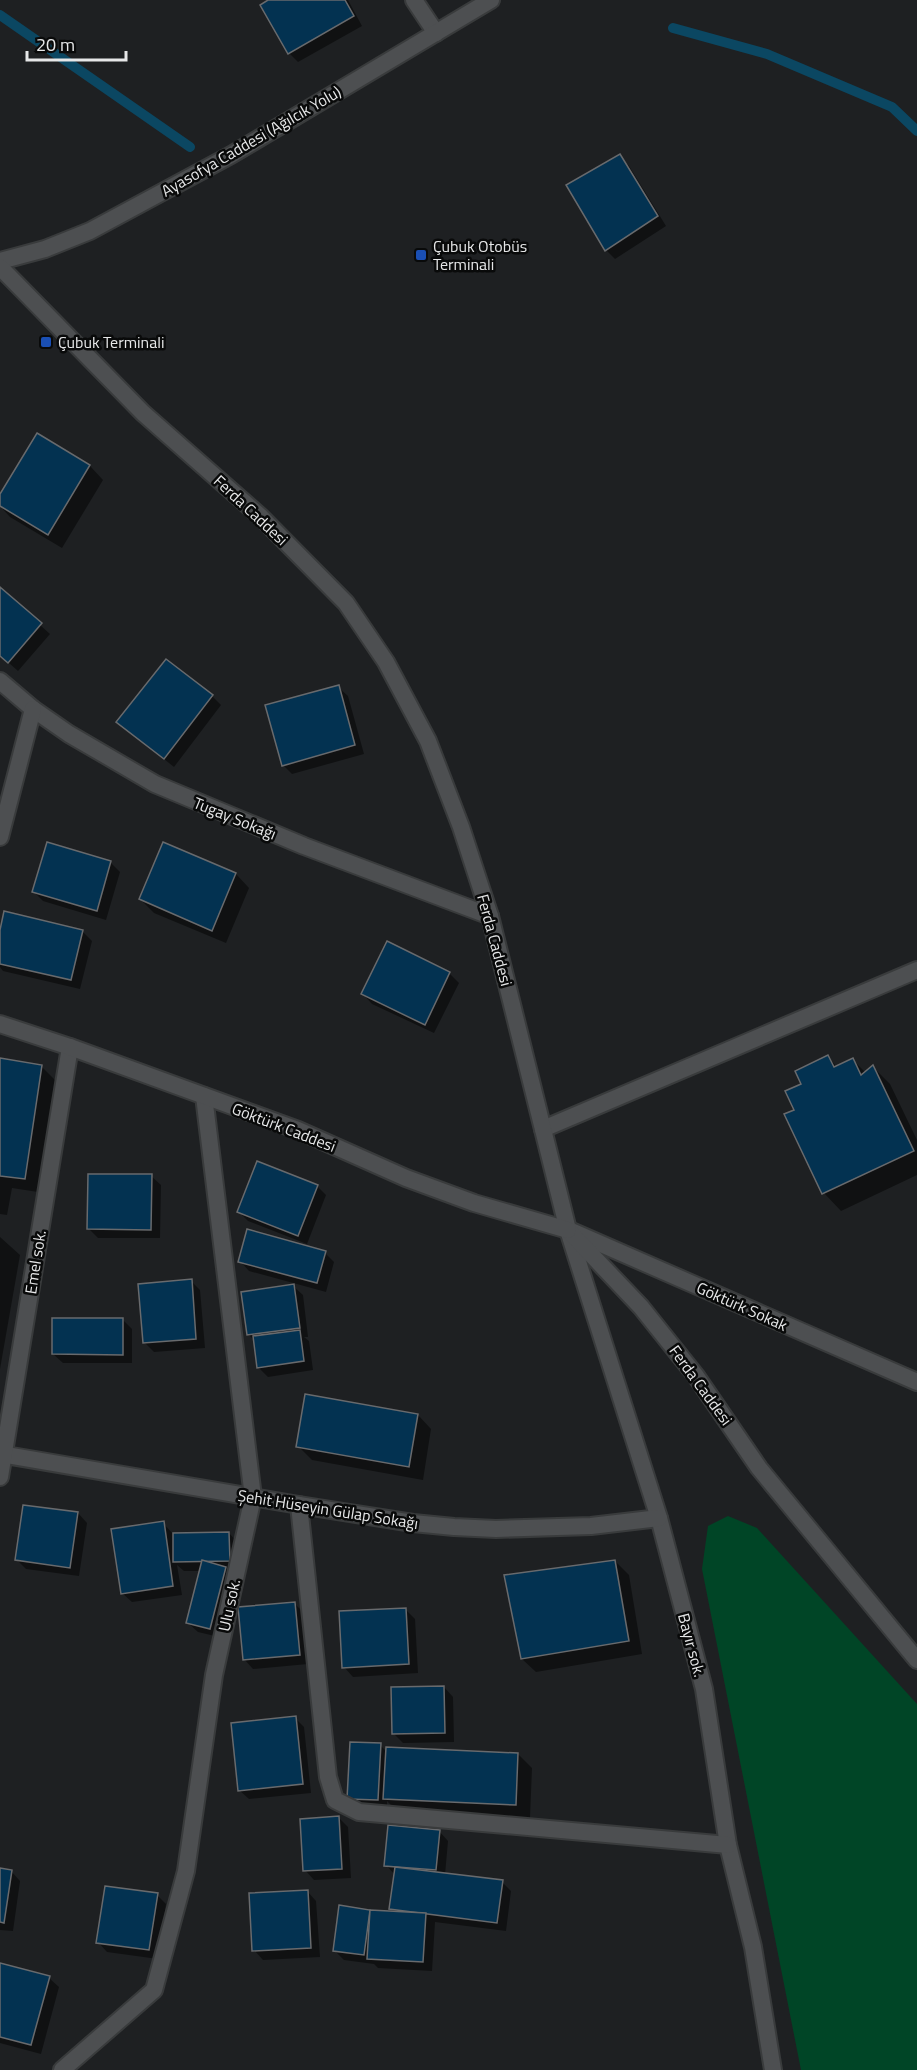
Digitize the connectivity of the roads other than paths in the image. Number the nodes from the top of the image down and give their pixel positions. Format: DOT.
graph roads {
  1 [pos="414,0"];
  2 [pos="491,0"];
  3 [pos="436,33"];
  4 [pos="0,261"];
  5 [pos="0,267"];
  6 [pos="0,681"];
  7 [pos="33,709"];
  8 [pos="0,837"];
  9 [pos="490,916"];
  10 [pos="917,970"];
  11 [pos="0,1024"];
  12 [pos="70,1047"];
  13 [pos="204,1096"];
  14 [pos="543,1129"];
  15 [pos="568,1230"];
  16 [pos="917,1382"];
  17 [pos="2,1455"];
  18 [pos="0,1477"];
  19 [pos="253,1497"];
  20 [pos="299,1505"];
  21 [pos="659,1518"];
  22 [pos="917,1660"];
  23 [pos="728,1845"];
  24 [pos="62,2070"];
  25 [pos="774,2070"];
  1 -- 3 [label="street"];
  2 -- 3 [label="street, Ayasofya Caddesi (Ağılcık Yolu)"];
  3 -- 4 [label="street, Ayasofya Caddesi (Ağılcık Yolu)"];
  5 -- 9 [label="street, Ferda Caddesi"];
  6 -- 7 [label="street, Tugay Sokağı"];
  7 -- 8 [label="street"];
  7 -- 9 [label="street, Tugay Sokağı"];
  9 -- 14 [label="street, Ferda Caddesi"];
  10 -- 14 [label="street"];
  11 -- 12 [label="street, Göktürk Caddesi"];
  12 -- 13 [label="street, Göktürk Caddesi"];
  12 -- 17 [label="street, Emel sok."];
  13 -- 15 [label="street, Göktürk Caddesi"];
  13 -- 19 [label="street, Ulu sok."];
  14 -- 15 [label="street, Ferda Caddesi"];
  15 -- 16 [label="street, Göktürk Sokak"];
  15 -- 21 [label="street, Bayır sok."];
  15 -- 22 [label="street, Ferda Caddesi"];
  17 -- 18 [label="street, Emel sok."];
  17 -- 19 [label="street, Şehit Hüseyin Gülap Sokağı"];
  19 -- 20 [label="street, Şehit Hüseyin Gülap Sokağı"];
  19 -- 24 [label="street, Ulu sok."];
  20 -- 21 [label="street, Şehit Hüseyin Gülap Sokağı"];
  20 -- 23 [label="street"];
  21 -- 23 [label="street, Bayır sok."];
  23 -- 25 [label="street, Bayır sok."];
}
